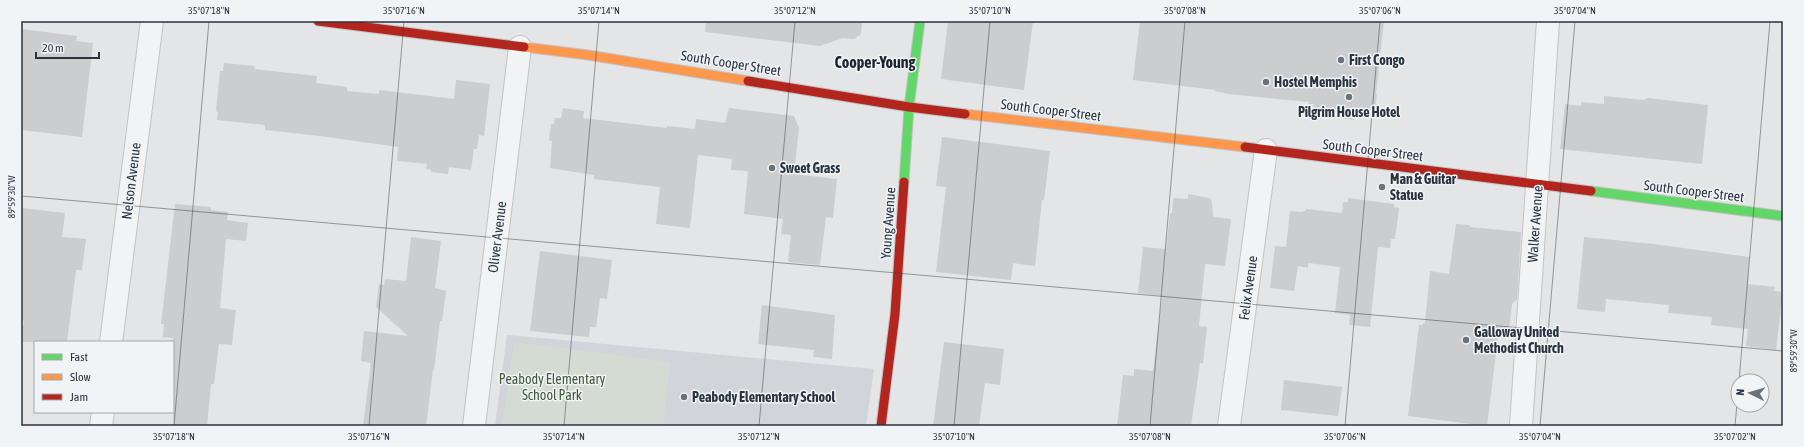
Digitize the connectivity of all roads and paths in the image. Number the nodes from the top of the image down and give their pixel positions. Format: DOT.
graph roads {
  1 [pos="152,21"];
  2 [pos="318,21"];
  3 [pos="920,21"];
  4 [pos="1548,21"];
  5 [pos="520,48"];
  6 [pos="909,107"];
  7 [pos="1266,150"];
  8 [pos="1538,186"];
  9 [pos="1783,216"];
  10 [pos="111,341"];
  11 [pos="103,413"];
  12 [pos="101,426"];
  13 [pos="474,426"];
  14 [pos="881,426"];
  15 [pos="1229,426"];
  16 [pos="1521,426"];
  1 -- 10 [label="street, Nelson Avenue"];
  2 -- 5 [label="main road, South Cooper Street"];
  3 -- 6 [label="main road, Young Avenue"];
  4 -- 8 [label="street, Walker Avenue"];
  5 -- 6 [label="main road, South Cooper Street"];
  5 -- 13 [label="street, Oliver Avenue"];
  6 -- 7 [label="main road, South Cooper Street"];
  6 -- 14 [label="main road, Young Avenue"];
  7 -- 8 [label="main road, South Cooper Street"];
  7 -- 15 [label="street, Felix Avenue"];
  8 -- 9 [label="main road, South Cooper Street"];
  8 -- 16 [label="street, Walker Avenue"];
  11 -- 12 [label="street"];
}
